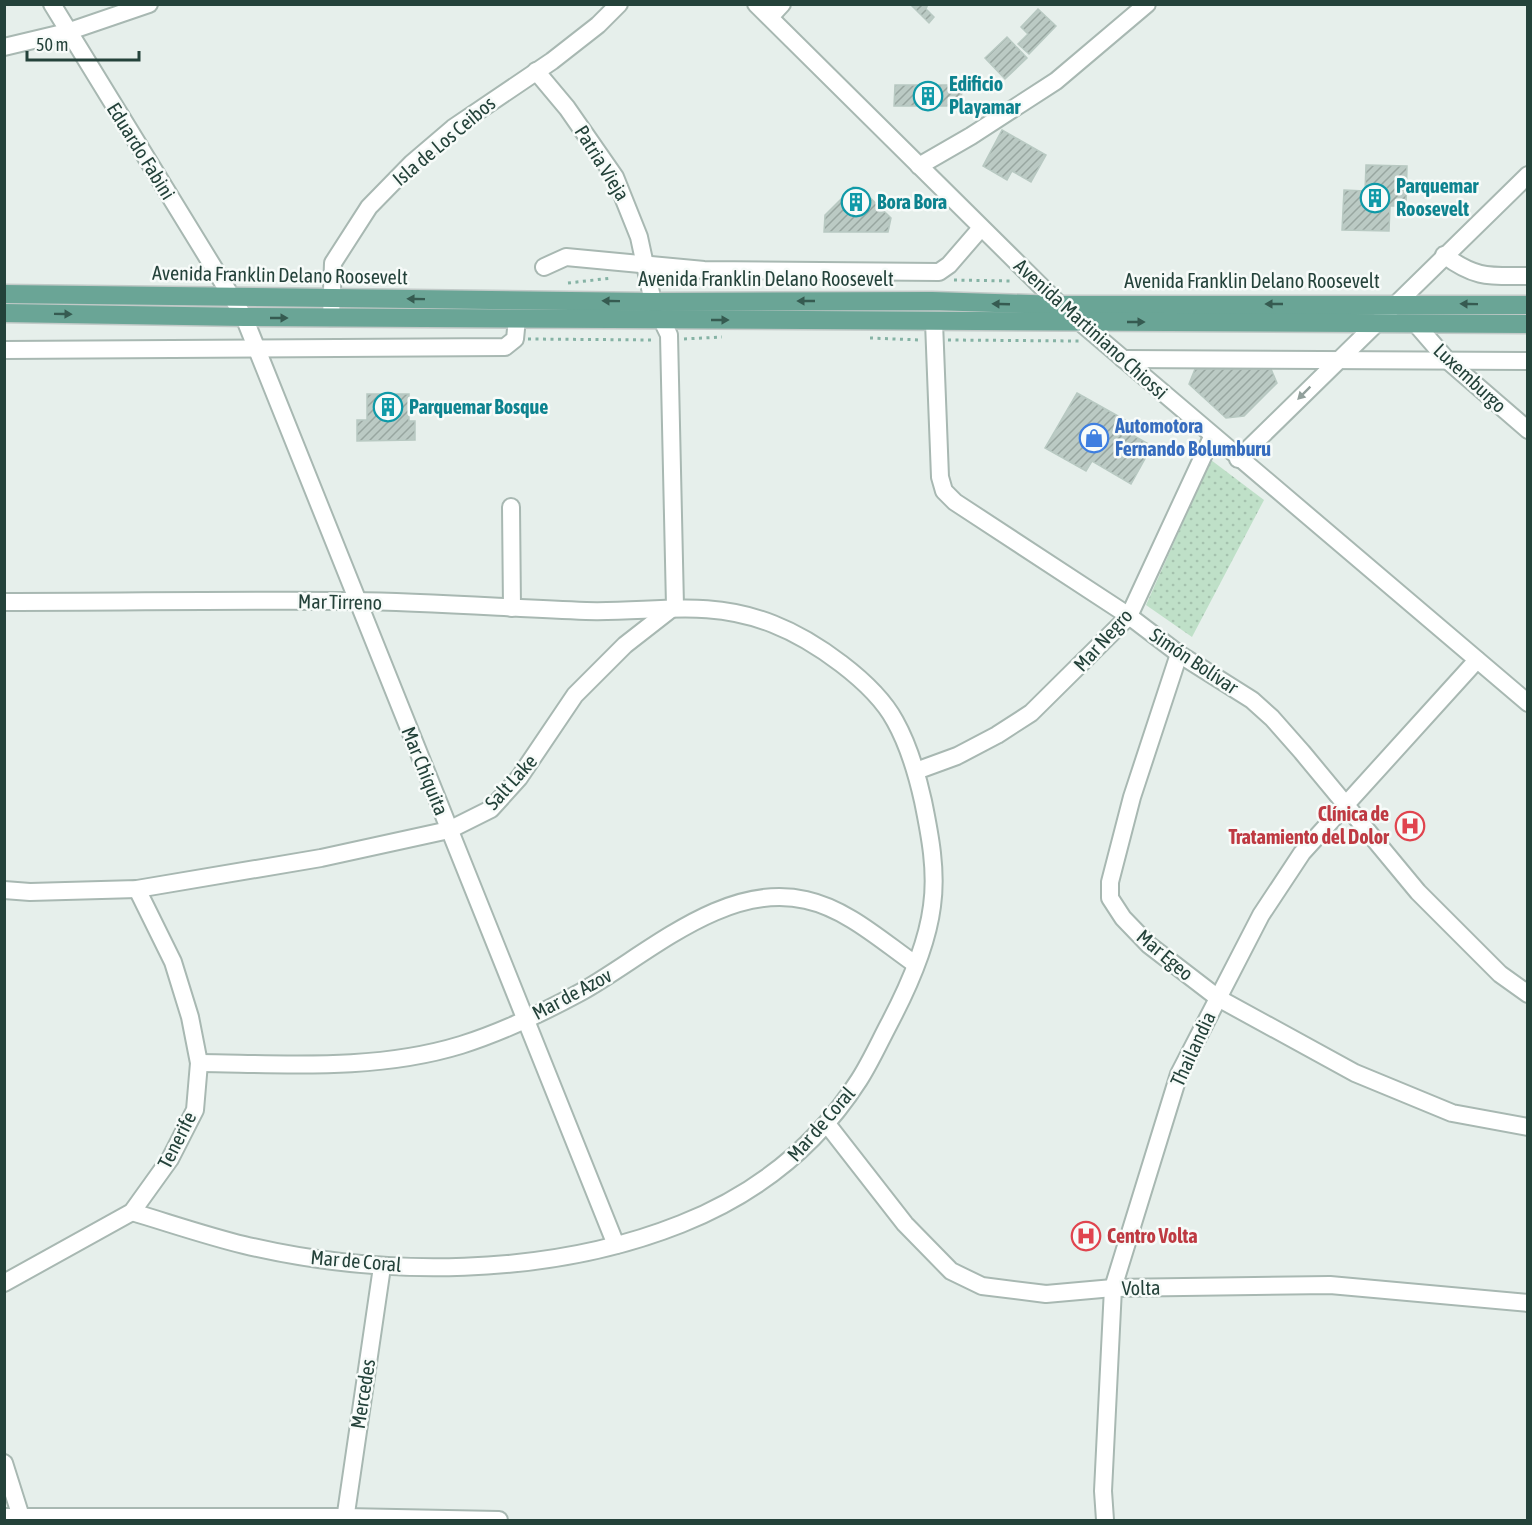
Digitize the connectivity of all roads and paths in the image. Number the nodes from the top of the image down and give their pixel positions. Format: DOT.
graph roads {
  1 [pos="52,4"];
  2 [pos="149,4"];
  3 [pos="619,4"];
  4 [pos="756,4"];
  5 [pos="782,4"];
  6 [pos="1147,4"];
  7 [pos="770,17"];
  8 [pos="67,32"];
  9 [pos="4,47"];
  10 [pos="536,71"];
  11 [pos="919,166"];
  12 [pos="1527,176"];
  13 [pos="981,228"];
  14 [pos="1444,255"];
  15 [pos="643,265"];
  16 [pos="544,267"];
  17 [pos="1527,276"];
  18 [pos="4,294"];
  19 [pos="232,297"];
  20 [pos="330,298"];
  21 [pos="653,302"];
  22 [pos="1395,303"];
  23 [pos="1060,305"];
  24 [pos="1527,305"];
  25 [pos="4,313"];
  26 [pos="244,317"];
  27 [pos="331,318"];
  28 [pos="517,319"];
  29 [pos="662,320"];
  30 [pos="1078,321"];
  31 [pos="1376,323"];
  32 [pos="1415,323"];
  33 [pos="1527,324"];
  34 [pos="934,331"];
  35 [pos="727,337"];
  36 [pos="865,338"];
  37 [pos="515,339"];
  38 [pos="669,340"];
  39 [pos="1102,342"];
  40 [pos="4,350"];
  41 [pos="257,350"];
  42 [pos="1123,359"];
  43 [pos="1336,360"];
  44 [pos="1447,360"];
  45 [pos="1527,361"];
  46 [pos="1527,430"];
  47 [pos="1212,437"];
  48 [pos="1238,459"];
  49 [pos="512,507"];
  50 [pos="4,602"];
  51 [pos="357,602"];
  52 [pos="675,606"];
  53 [pos="512,608"];
  54 [pos="1129,616"];
  55 [pos="1179,654"];
  56 [pos="1477,660"];
  57 [pos="1527,703"];
  58 [pos="916,771"];
  59 [pos="1345,802"];
  60 [pos="448,830"];
  61 [pos="137,889"];
  62 [pos="4,890"];
  63 [pos="915,964"];
  64 [pos="1527,994"];
  65 [pos="1218,998"];
  66 [pos="524,1020"];
  67 [pos="199,1063"];
  68 [pos="827,1124"];
  69 [pos="1527,1127"];
  70 [pos="132,1212"];
  71 [pos="616,1245"];
  72 [pos="382,1267"];
  73 [pos="4,1283"];
  74 [pos="1113,1288"];
  75 [pos="1527,1303"];
  76 [pos="4,1463"];
  77 [pos="16,1519"];
  78 [pos="345,1519"];
  79 [pos="427,1520"];
  80 [pos="499,1521"];
  81 [pos="1105,1521"];
  1 -- 8 [label="street, Eduardo Fabini"];
  2 -- 8 [label="street"];
  3 -- 10 [label="street, Isla de Los Ceibos"];
  4 -- 7 [label="street, Avenida Martiniano Chiossi"];
  5 -- 7 [label="street"];
  6 -- 11 [label="street"];
  7 -- 11 [label="street, Avenida Martiniano Chiossi"];
  8 -- 9 [label="street"];
  8 -- 19 [label="street, Eduardo Fabini"];
  10 -- 15 [label="street, Patria Vieja"];
  10 -- 20 [label="street, Isla de Los Ceibos"];
  11 -- 13 [label="street, Avenida Martiniano Chiossi"];
  12 -- 14 [label="street"];
  13 -- 15 [label="street"];
  13 -- 23 [label="street, Avenida Martiniano Chiossi"];
  14 -- 17 [label="street"];
  14 -- 22 [label="street"];
  15 -- 16 [label="street"];
  15 -- 21 [label="street, Patria Vieja"];
  18 -- 19 [label="main road, Avenida Franklin Delano Roosevelt"];
  19 -- 20 [label="main road, Avenida Franklin Delano Roosevelt"];
  19 -- 26 [label="street, Mar Chiquita"];
  21 -- 20 [label="main road, Avenida Franklin Delano Roosevelt, one-way"];
  20 -- 27 [label="street, Isla de Los Ceibos"];
  23 -- 21 [label="main road, Avenida Franklin Delano Roosevelt, one-way"];
  21 -- 29 [label="street, Patria Vieja"];
  22 -- 23 [label="main road, Avenida Franklin Delano Roosevelt, one-way"];
  24 -- 22 [label="main road, Avenida Franklin Delano Roosevelt, one-way"];
  22 -- 31 [label="street"];
  23 -- 30 [label="street, Avenida Martiniano Chiossi"];
  25 -- 26 [label="main road, Avenida Franklin Delano Roosevelt, one-way"];
  26 -- 27 [label="main road, Avenida Franklin Delano Roosevelt, one-way"];
  26 -- 41 [label="street, Mar Chiquita"];
  27 -- 28 [label="main road, Avenida Franklin Delano Roosevelt"];
  28 -- 29 [label="main road, Avenida Franklin Delano Roosevelt"];
  28 -- 37 [label="street"];
  29 -- 34 [label="main road, Avenida Franklin Delano Roosevelt, one-way"];
  29 -- 38 [label="street"];
  30 -- 31 [label="main road, Avenida Franklin Delano Roosevelt, one-way"];
  30 -- 34 [label="main road, Avenida Franklin Delano Roosevelt"];
  30 -- 39 [label="street, Avenida Martiniano Chiossi"];
  31 -- 32 [label="main road, Avenida Franklin Delano Roosevelt"];
  31 -- 43 [label="street"];
  32 -- 33 [label="main road, Avenida Franklin Delano Roosevelt"];
  32 -- 44 [label="street, Luxemburgo"];
  34 -- 36 [label="path"];
  34 -- 39 [label="path"];
  34 -- 54 [label="street, Simón Bolívar"];
  35 -- 38 [label="path"];
  37 -- 38 [label="path"];
  37 -- 41 [label="street"];
  38 -- 52 [label="street"];
  39 -- 42 [label="street, Avenida Martiniano Chiossi"];
  40 -- 41 [label="street"];
  41 -- 51 [label="street, Mar Chiquita"];
  42 -- 43 [label="street"];
  42 -- 47 [label="street, Avenida Martiniano Chiossi"];
  43 -- 44 [label="street"];
  43 -- 48 [label="street, one-way"];
  44 -- 45 [label="street"];
  44 -- 46 [label="street, Luxemburgo"];
  47 -- 48 [label="street, Avenida Martiniano Chiossi"];
  47 -- 54 [label="street, Mar Negro"];
  48 -- 56 [label="street, Avenida Martiniano Chiossi"];
  49 -- 53 [label="street"];
  50 -- 51 [label="street, Mar Tirreno"];
  51 -- 53 [label="street, Mar Tirreno"];
  51 -- 60 [label="street, Mar Chiquita"];
  52 -- 53 [label="street, Mar Tirreno"];
  52 -- 58 [label="street, Mar de Coral"];
  52 -- 60 [label="street, Salt Lake"];
  54 -- 55 [label="street, Simón Bolívar"];
  54 -- 58 [label="street, Mar Negro"];
  55 -- 59 [label="street, Simón Bolívar"];
  55 -- 65 [label="street, Mar Egeo"];
  56 -- 57 [label="street, Avenida Martiniano Chiossi"];
  56 -- 59 [label="street, Thailandia"];
  58 -- 63 [label="street, Mar de Coral"];
  59 -- 64 [label="street, Simón Bolívar"];
  59 -- 65 [label="street, Thailandia"];
  60 -- 61 [label="street, Salt Lake"];
  60 -- 66 [label="street, Mar Chiquita"];
  61 -- 62 [label="street, Salt Lake"];
  61 -- 67 [label="street, Tenerife"];
  63 -- 66 [label="street, Mar de Azov"];
  63 -- 68 [label="street, Mar de Coral"];
  65 -- 69 [label="street, Mar Egeo"];
  65 -- 74 [label="street, Thailandia"];
  66 -- 67 [label="street, Mar de Azov"];
  66 -- 71 [label="street, Mar Chiquita"];
  67 -- 70 [label="street, Tenerife"];
  68 -- 71 [label="street, Mar de Coral"];
  68 -- 74 [label="street, Volta"];
  70 -- 72 [label="street, Mar de Coral"];
  70 -- 73 [label="street, Tenerife"];
  71 -- 72 [label="street, Mar de Coral"];
  72 -- 78 [label="street, Mercedes"];
  74 -- 75 [label="street, Volta"];
  74 -- 81 [label="street, Thailandia"];
  76 -- 77 [label="street"];
  77 -- 78 [label="street"];
  78 -- 79 [label="street"];
  79 -- 80 [label="street"];
}
